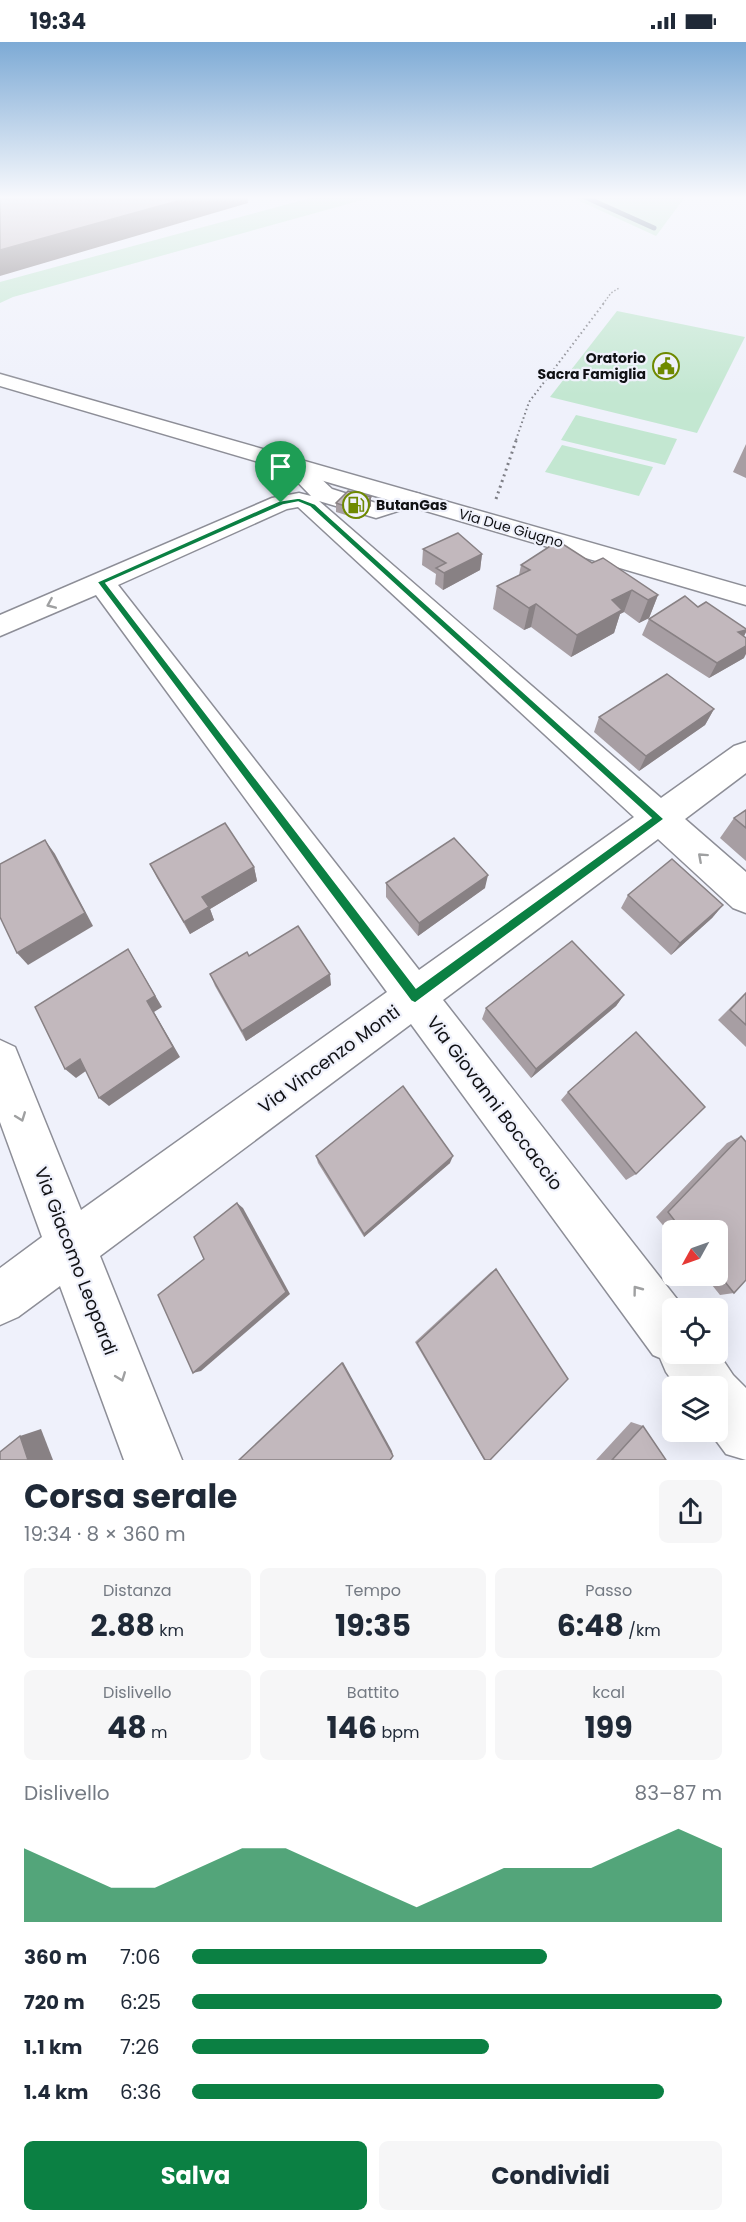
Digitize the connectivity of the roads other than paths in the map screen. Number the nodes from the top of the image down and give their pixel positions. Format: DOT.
graph roads {
  1 [pos="0,380"];
  2 [pos="101,582"];
  3 [pos="746,596"];
  4 [pos="0,626"];
  5 [pos="746,755"];
  6 [pos="659,819"];
  7 [pos="746,896"];
  8 [pos="415,997"];
  9 [pos="0,1062"];
  10 [pos="70,1248"];
  11 [pos="0,1299"];
  12 [pos="662,1323"];
  13 [pos="693,1364"];
  14 [pos="702,1376"];
  15 [pos="728,1410"];
  16 [pos="746,1434"];
  17 [pos="153,1460"];
  1 -- 3 [label="street, Via Due Giugno"];
  2 -- 4 [label="street, one-way"];
  2 -- 6 [label="street"];
  2 -- 8 [label="street, Via Giovanni Boccaccio"];
  5 -- 6 [label="street, Via Vincenzo Monti"];
  7 -- 6 [label="street, one-way"];
  6 -- 8 [label="street, Via Vincenzo Monti"];
  8 -- 10 [label="street, Via Vincenzo Monti"];
  12 -- 8 [label="street, Via Giovanni Boccaccio, one-way"];
  9 -- 10 [label="street, Via Giacomo Leopardi, one-way"];
  10 -- 11 [label="street, Via Vincenzo Monti"];
  10 -- 17 [label="street, Via Giacomo Leopardi, one-way"];
  13 -- 14 [label="street"];
  15 -- 16 [label="street"];
}
